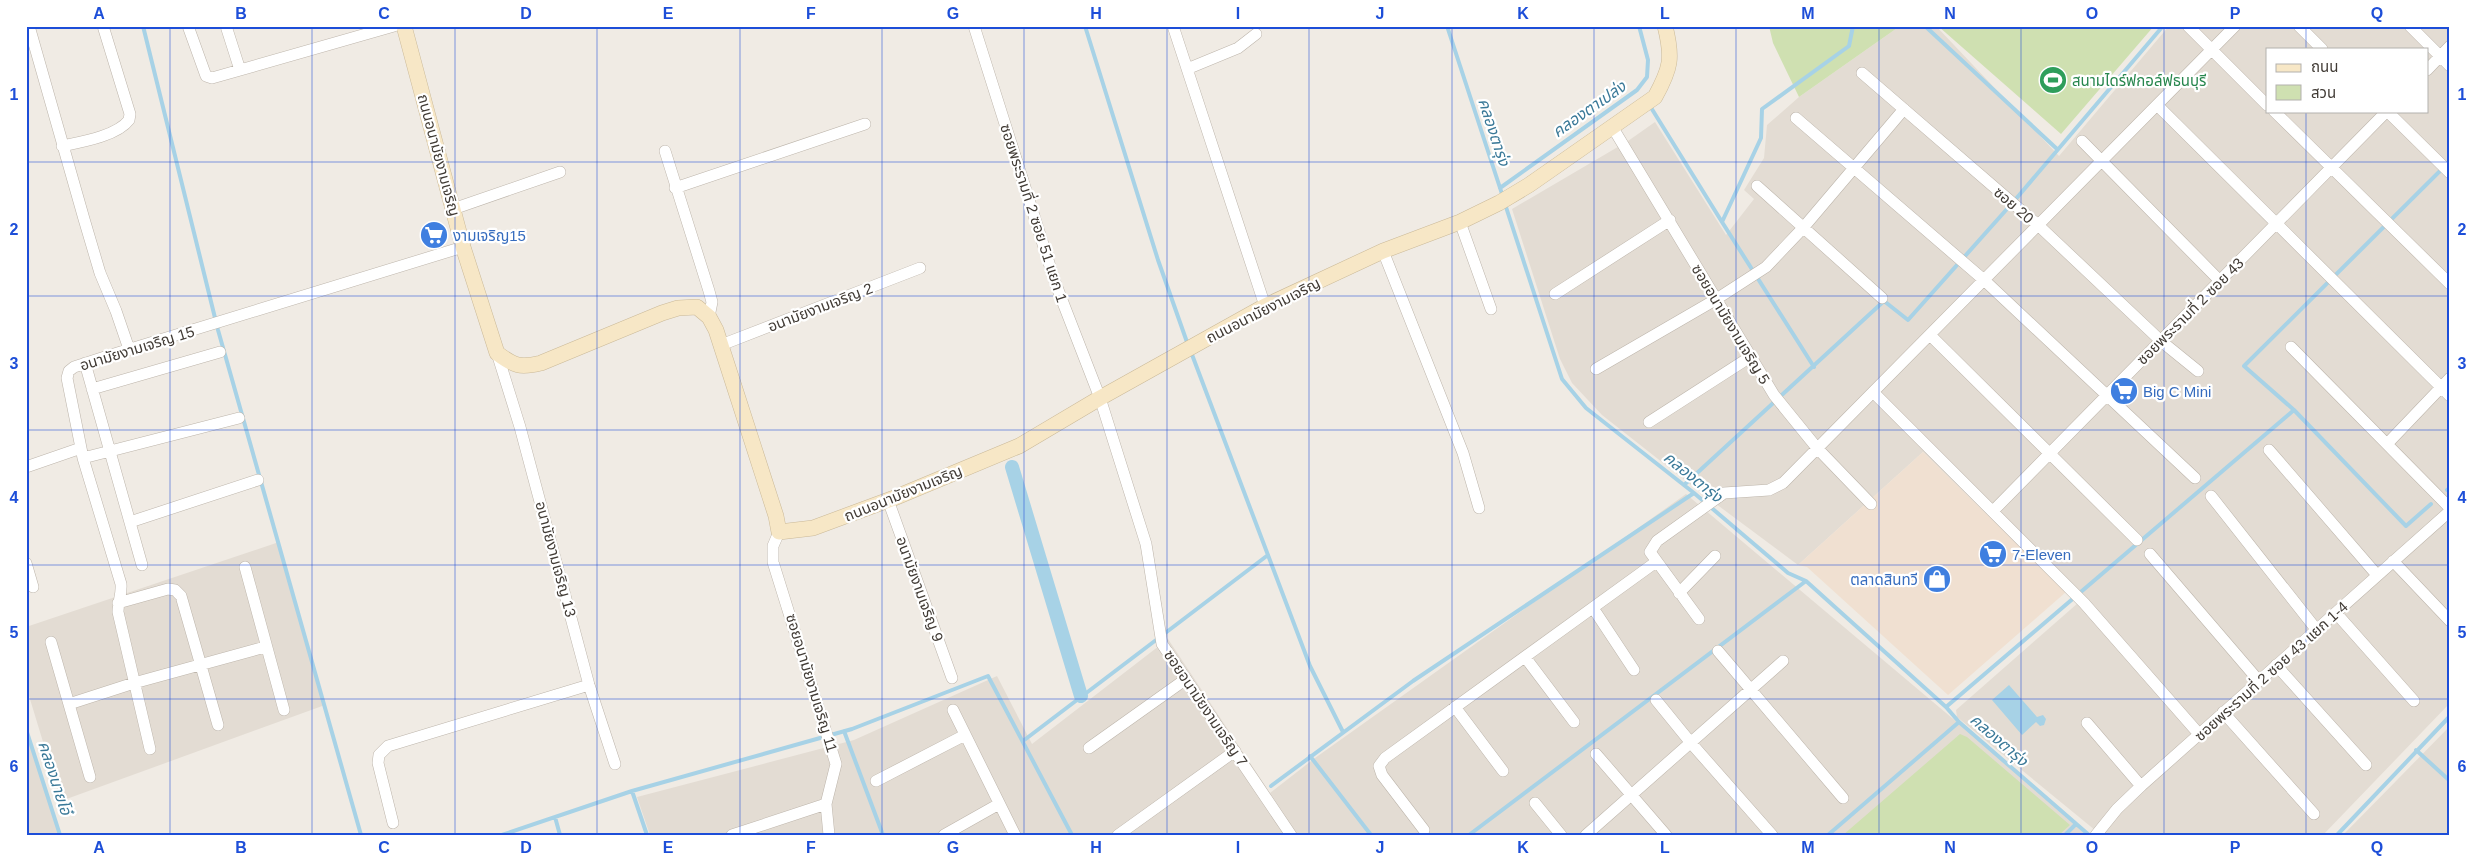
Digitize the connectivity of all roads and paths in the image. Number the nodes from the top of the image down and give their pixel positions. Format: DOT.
graph roads {
  1 [pos="29,26"];
  2 [pos="103,26"];
  3 [pos="188,26"];
  4 [pos="226,26"];
  5 [pos="394,26"];
  6 [pos="404,26"];
  7 [pos="974,26"];
  8 [pos="1173,26"];
  9 [pos="1665,26"];
  10 [pos="2188,26"];
  11 [pos="2234,26"];
  12 [pos="2299,26"];
  13 [pos="2410,26"];
  14 [pos="1256,34"];
  15 [pos="2450,46"];
  16 [pos="2321,48"];
  17 [pos="2212,49"];
  18 [pos="2440,57"];
  19 [pos="2450,66"];
  20 [pos="1187,69"];
  21 [pos="2428,69"];
  22 [pos="240,70"];
  23 [pos="1862,73"];
  24 [pos="2266,104"];
  25 [pos="2157,105"];
  26 [pos="1904,109"];
  27 [pos="2275,112"];
  28 [pos="2386,112"];
  29 [pos="2388,112"];
  30 [pos="1796,118"];
  31 [pos="865,124"];
  32 [pos="1613,128"];
  33 [pos="2082,141"];
  34 [pos="62,146"];
  35 [pos="665,151"];
  36 [pos="2102,161"];
  37 [pos="1854,169"];
  38 [pos="2330,169"];
  39 [pos="560,172"];
  40 [pos="2450,173"];
  41 [pos="1757,186"];
  42 [pos="675,188"];
  43 [pos="453,209"];
  44 [pos="1670,220"];
  45 [pos="1460,222"];
  46 [pos="2276,224"];
  47 [pos="2038,226"];
  48 [pos="1803,228"];
  49 [pos="463,247"];
  50 [pos="1383,251"];
  51 [pos="920,268"];
  52 [pos="1984,280"];
  53 [pos="2220,281"];
  54 [pos="2450,284"];
  55 [pos="1555,294"];
  56 [pos="1882,298"];
  57 [pos="1715,300"];
  58 [pos="1265,306"];
  59 [pos="1491,309"];
  60 [pos="709,317"];
  61 [pos="1930,335"];
  62 [pos="2160,341"];
  63 [pos="721,345"];
  64 [pos="2290,347"];
  65 [pos="129,350"];
  66 [pos="220,352"];
  67 [pos="497,353"];
  68 [pos="1750,356"];
  69 [pos="85,363"];
  70 [pos="1596,368"];
  71 [pos="2198,371"];
  72 [pos="2450,378"];
  73 [pos="2441,387"];
  74 [pos="92,390"];
  75 [pos="1873,392"];
  76 [pos="2106,396"];
  77 [pos="2450,396"];
  78 [pos="1100,398"];
  79 [pos="239,418"];
  80 [pos="1649,422"];
  81 [pos="2387,444"];
  82 [pos="1817,448"];
  83 [pos="2269,450"];
  84 [pos="111,452"];
  85 [pos="82,453"];
  86 [pos="2049,454"];
  87 [pos="26,467"];
  88 [pos="2195,478"];
  89 [pos="258,480"];
  90 [pos="2211,496"];
  91 [pos="888,500"];
  92 [pos="1871,504"];
  93 [pos="1479,508"];
  94 [pos="2450,509"];
  95 [pos="1993,511"];
  96 [pos="130,522"];
  97 [pos="779,532"];
  98 [pos="2137,540"];
  99 [pos="2150,554"];
  100 [pos="1715,556"];
  101 [pos="2393,561"];
  102 [pos="1656,562"];
  103 [pos="26,563"];
  104 [pos="142,565"];
  105 [pos="245,567"];
  106 [pos="2377,576"];
  107 [pos="33,587"];
  108 [pos="1679,593"];
  109 [pos="118,603"];
  110 [pos="1593,608"];
  111 [pos="2336,613"];
  112 [pos="1699,620"];
  113 [pos="2450,622"];
  114 [pos="2316,629"];
  115 [pos="51,642"];
  116 [pos="266,647"];
  117 [pos="1718,651"];
  118 [pos="1525,657"];
  119 [pos="1783,661"];
  120 [pos="201,664"];
  121 [pos="2276,665"];
  122 [pos="1634,670"];
  123 [pos="952,678"];
  124 [pos="1186,680"];
  125 [pos="2258,681"];
  126 [pos="134,683"];
  127 [pos="590,685"];
  128 [pos="1751,691"];
  129 [pos="1656,700"];
  130 [pos="2414,701"];
  131 [pos="69,704"];
  132 [pos="1455,708"];
  133 [pos="284,710"];
  134 [pos="953,710"];
  135 [pos="2223,712"];
  136 [pos="1574,722"];
  137 [pos="2087,723"];
  138 [pos="218,725"];
  139 [pos="965,734"];
  140 [pos="2199,734"];
  141 [pos="1690,743"];
  142 [pos="1089,748"];
  143 [pos="150,749"];
  144 [pos="1235,752"];
  145 [pos="1596,754"];
  146 [pos="615,764"];
  147 [pos="2366,765"];
  148 [pos="1503,771"];
  149 [pos="90,777"];
  150 [pos="876,781"];
  151 [pos="2141,786"];
  152 [pos="1631,796"];
  153 [pos="1843,798"];
  154 [pos="1535,803"];
  155 [pos="826,804"];
  156 [pos="999,804"];
  157 [pos="2314,814"];
  158 [pos="393,823"];
  159 [pos="1424,830"];
  160 [pos="2099,831"];
  161 [pos="1287,833"];
  162 [pos="732,835"];
  163 [pos="829,835"];
  164 [pos="944,835"];
  165 [pos="1014,835"];
  166 [pos="1118,835"];
  167 [pos="1561,835"];
  168 [pos="1586,835"];
  169 [pos="1666,835"];
  170 [pos="1772,835"];
  1 -- 34 [label="street"];
  2 -- 34 [label="street"];
  3 -- 22 [label="street"];
  4 -- 22 [label="street"];
  5 -- 22 [label="street"];
  6 -- 43 [label="street, ถนนอนามัยงามเจริญ"];
  7 -- 78 [label="street, ซอยพระรามที่ 2 ซอย 51 แยก 1"];
  8 -- 20 [label="street"];
  9 -- 32 [label="street, ถนนอนามัยงามเจริญ"];
  10 -- 17 [label="street"];
  11 -- 17 [label="street"];
  12 -- 16 [label="street"];
  13 -- 18 [label="street"];
  14 -- 20 [label="street"];
  15 -- 18 [label="street"];
  17 -- 24 [label="street"];
  17 -- 25 [label="street"];
  18 -- 19 [label="street"];
  18 -- 21 [label="street"];
  20 -- 58 [label="street"];
  23 -- 26 [label="street, ซอย 20"];
  25 -- 36 [label="street"];
  25 -- 46 [label="street"];
  26 -- 37 [label="street"];
  26 -- 47 [label="street, ซอย 20"];
  27 -- 38 [label="street"];
  28 -- 38 [label="street, ซอยพระรามที่ 2 ซอย 43"];
  29 -- 40 [label="street"];
  30 -- 37 [label="street"];
  31 -- 42 [label="street"];
  32 -- 44 [label="street, ซอยอนามัยงามเจริญ 5"];
  32 -- 45 [label="street, ถนนอนามัยงามเจริญ"];
  33 -- 36 [label="street"];
  34 -- 65 [label="street"];
  35 -- 42 [label="street"];
  36 -- 47 [label="street"];
  36 -- 53 [label="street"];
  37 -- 48 [label="street"];
  37 -- 52 [label="street"];
  38 -- 46 [label="street, ซอยพระรามที่ 2 ซอย 43"];
  38 -- 54 [label="street"];
  39 -- 43 [label="street"];
  41 -- 48 [label="street"];
  42 -- 60 [label="street"];
  43 -- 49 [label="street, ถนนอนามัยงามเจริญ"];
  44 -- 55 [label="street"];
  44 -- 57 [label="street, ซอยอนามัยงามเจริญ 5"];
  45 -- 50 [label="street, ถนนอนามัยงามเจริญ"];
  45 -- 59 [label="street"];
  46 -- 53 [label="street, ซอยพระรามที่ 2 ซอย 43"];
  46 -- 73 [label="street"];
  47 -- 52 [label="street"];
  47 -- 62 [label="street, ซอย 20"];
  48 -- 56 [label="street"];
  48 -- 57 [label="street"];
  49 -- 65 [label="street, อนามัยงามเจริญ 15"];
  49 -- 67 [label="street, ถนนอนามัยงามเจริญ"];
  50 -- 58 [label="street, ถนนอนามัยงามเจริญ"];
  50 -- 93 [label="street"];
  51 -- 63 [label="street, อนามัยงามเจริญ 2"];
  52 -- 61 [label="street"];
  52 -- 76 [label="street"];
  53 -- 62 [label="street, ซอยพระรามที่ 2 ซอย 43"];
  57 -- 68 [label="street, ซอยอนามัยงามเจริญ 5"];
  57 -- 70 [label="street"];
  58 -- 78 [label="street, ถนนอนามัยงามเจริญ"];
  60 -- 63 [label="street"];
  60 -- 67 [label="street"];
  61 -- 75 [label="street"];
  61 -- 86 [label="street"];
  62 -- 71 [label="street, ซอย 20"];
  62 -- 76 [label="street, ซอยพระรามที่ 2 ซอย 43"];
  63 -- 97 [label="street"];
  64 -- 81 [label="street"];
  65 -- 69 [label="street, อนามัยงามเจริญ 15"];
  66 -- 74 [label="street"];
  67 -- 127 [label="street, อนามัยงามเจริญ 13"];
  68 -- 80 [label="street"];
  68 -- 82 [label="street, ซอยอนามัยงามเจริญ 5"];
  69 -- 74 [label="street"];
  69 -- 85 [label="street, อนามัยงามเจริญ 15"];
  72 -- 73 [label="street"];
  73 -- 77 [label="street"];
  73 -- 81 [label="street"];
  74 -- 84 [label="street"];
  75 -- 82 [label="street"];
  75 -- 95 [label="street"];
  76 -- 86 [label="street, ซอยพระรามที่ 2 ซอย 43"];
  76 -- 88 [label="street"];
  78 -- 91 [label="street, ถนนอนามัยงามเจริญ"];
  78 -- 124 [label="street, ซอยอนามัยงามเจริญ 7"];
  79 -- 84 [label="street"];
  81 -- 94 [label="street"];
  82 -- 92 [label="street, ซอยอนามัยงามเจริญ 5"];
  82 -- 102 [label="street"];
  83 -- 106 [label="street"];
  84 -- 85 [label="street"];
  84 -- 96 [label="street"];
  85 -- 87 [label="street"];
  85 -- 109 [label="street, อนามัยงามเจริญ 15"];
  86 -- 95 [label="street, ซอยพระรามที่ 2 ซอย 43"];
  86 -- 98 [label="street"];
  89 -- 96 [label="street"];
  90 -- 114 [label="street"];
  91 -- 97 [label="street, ถนนอนามัยงามเจริญ"];
  91 -- 123 [label="street, อนามัยงามเจริญ 9"];
  94 -- 101 [label="street, ซอยพระรามที่ 2 ซอย 43 แยก 1-4"];
  95 -- 140 [label="street"];
  96 -- 104 [label="street"];
  97 -- 155 [label="street, ซอยอนามัยงามเจริญ 11"];
  99 -- 125 [label="street"];
  100 -- 108 [label="street"];
  101 -- 106 [label="street, ซอยพระรามที่ 2 ซอย 43 แยก 1-4"];
  101 -- 113 [label="street"];
  102 -- 108 [label="street"];
  102 -- 110 [label="street"];
  103 -- 107 [label="street"];
  105 -- 116 [label="street"];
  106 -- 111 [label="street, ซอยพระรามที่ 2 ซอย 43 แยก 1-4"];
  108 -- 112 [label="street"];
  109 -- 120 [label="street"];
  109 -- 126 [label="street, อนามัยงามเจริญ 15"];
  110 -- 118 [label="street"];
  110 -- 122 [label="street"];
  111 -- 114 [label="street, ซอยพระรามที่ 2 ซอย 43 แยก 1-4"];
  111 -- 130 [label="street"];
  114 -- 121 [label="street, ซอยพระรามที่ 2 ซอย 43 แยก 1-4"];
  115 -- 131 [label="street"];
  116 -- 120 [label="street"];
  116 -- 133 [label="street"];
  117 -- 128 [label="street"];
  118 -- 132 [label="street"];
  118 -- 136 [label="street"];
  119 -- 128 [label="street"];
  120 -- 126 [label="street"];
  120 -- 138 [label="street"];
  121 -- 125 [label="street, ซอยพระรามที่ 2 ซอย 43 แยก 1-4"];
  121 -- 147 [label="street"];
  124 -- 142 [label="street"];
  124 -- 144 [label="street, ซอยอนามัยงามเจริญ 7"];
  125 -- 135 [label="street, ซอยพระรามที่ 2 ซอย 43 แยก 1-4"];
  126 -- 131 [label="street"];
  126 -- 143 [label="street, อนามัยงามเจริญ 15"];
  127 -- 146 [label="street, อนามัยงามเจริญ 13"];
  127 -- 158 [label="street"];
  128 -- 141 [label="street"];
  128 -- 153 [label="street"];
  129 -- 141 [label="street"];
  131 -- 149 [label="street"];
  132 -- 148 [label="street"];
  132 -- 159 [label="street"];
  134 -- 139 [label="street"];
  135 -- 140 [label="street, ซอยพระรามที่ 2 ซอย 43 แยก 1-4"];
  135 -- 157 [label="street"];
  137 -- 151 [label="street"];
  139 -- 150 [label="street"];
  139 -- 156 [label="street"];
  140 -- 151 [label="street, ซอยพระรามที่ 2 ซอย 43 แยก 1-4"];
  141 -- 152 [label="street"];
  141 -- 170 [label="street"];
  144 -- 161 [label="street, ซอยอนามัยงามเจริญ 7"];
  144 -- 166 [label="street"];
  145 -- 152 [label="street"];
  151 -- 160 [label="street, ซอยพระรามที่ 2 ซอย 43 แยก 1-4"];
  152 -- 168 [label="street"];
  152 -- 169 [label="street"];
  154 -- 167 [label="street"];
  155 -- 162 [label="street"];
  155 -- 163 [label="street, ซอยอนามัยงามเจริญ 11"];
  156 -- 164 [label="street"];
  156 -- 165 [label="street"];
}
